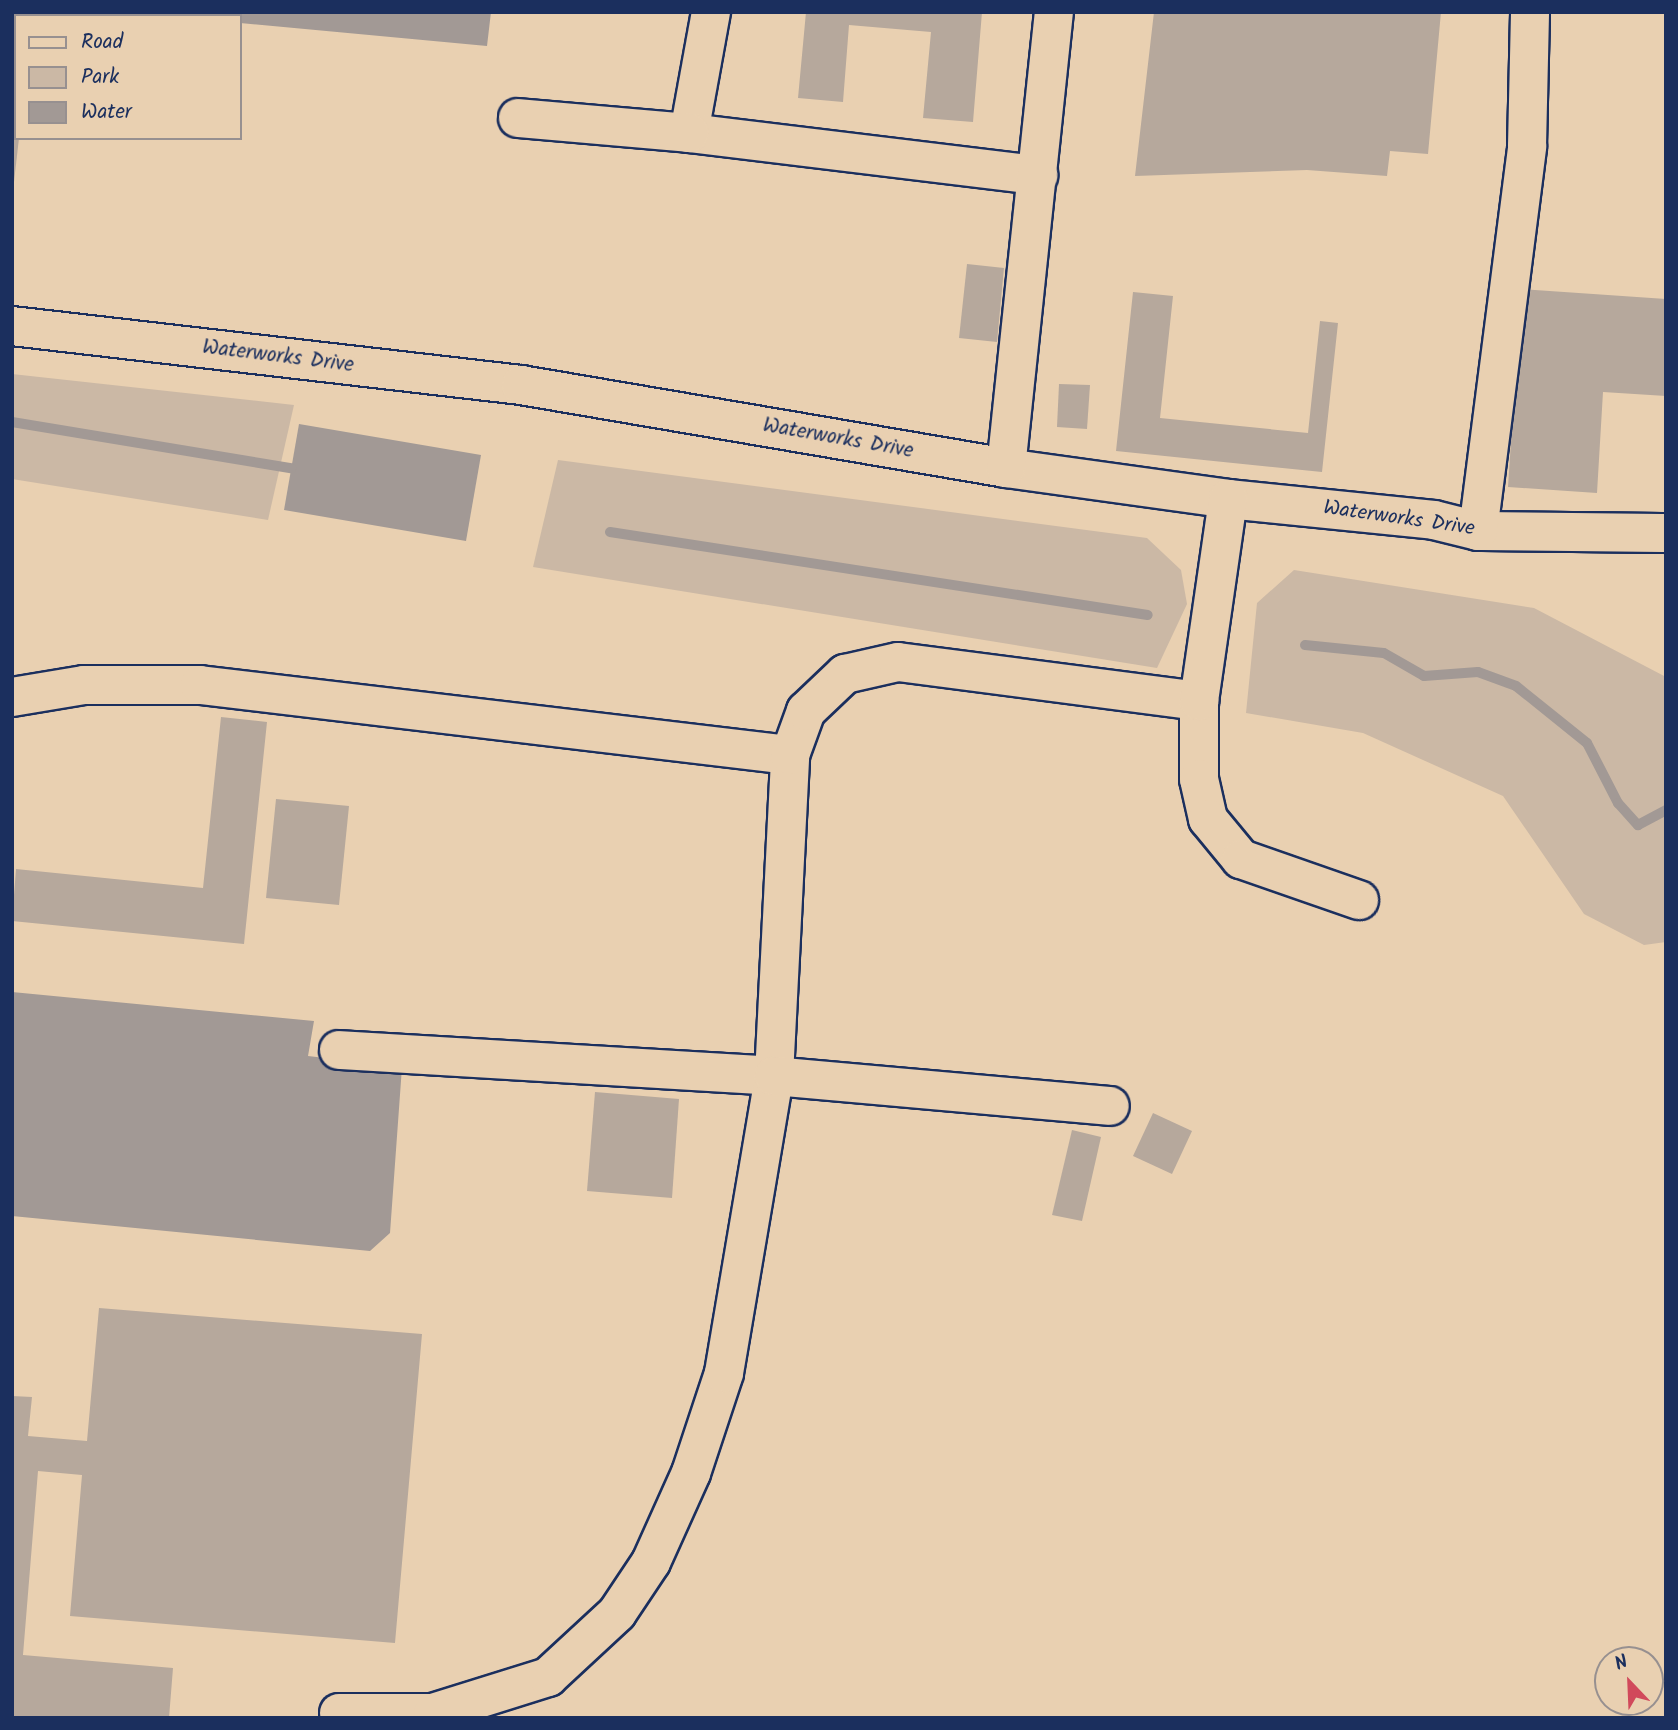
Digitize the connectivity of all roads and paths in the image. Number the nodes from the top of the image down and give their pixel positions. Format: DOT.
graph roads {
  1 [pos="711,12"];
  2 [pos="1054,12"];
  3 [pos="1530,12"];
  4 [pos="519,118"];
  5 [pos="689,133"];
  6 [pos="1038,175"];
  7 [pos="12,326"];
  8 [pos="1006,468"];
  9 [pos="1228,499"];
  10 [pos="1478,531"];
  11 [pos="1666,533"];
  12 [pos="12,697"];
  13 [pos="1199,701"];
  14 [pos="790,755"];
  15 [pos="1359,900"];
  16 [pos="340,1050"];
  17 [pos="774,1076"];
  18 [pos="1110,1106"];
  19 [pos="339,1713"];
  1 -- 5 [label="lane"];
  2 -- 6 [label="lane"];
  3 -- 10 [label="lane"];
  4 -- 5 [label="lane"];
  5 -- 6 [label="lane"];
  6 -- 8 [label="lane"];
  7 -- 8 [label="lane, Waterworks Drive"];
  8 -- 9 [label="lane, Waterworks Drive"];
  9 -- 10 [label="lane, Waterworks Drive"];
  9 -- 13 [label="lane"];
  10 -- 11 [label="lane, Waterworks Drive"];
  12 -- 14 [label="lane"];
  13 -- 14 [label="lane"];
  13 -- 15 [label="lane"];
  14 -- 17 [label="lane"];
  16 -- 17 [label="lane"];
  17 -- 18 [label="lane"];
  17 -- 19 [label="lane"];
}
